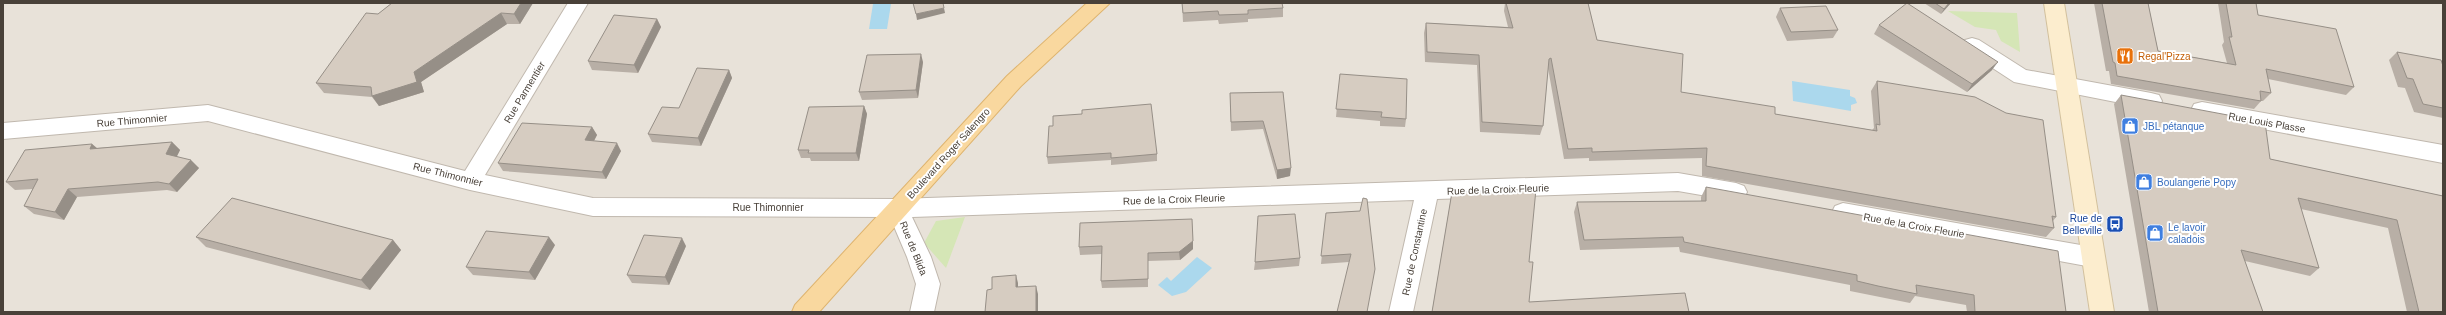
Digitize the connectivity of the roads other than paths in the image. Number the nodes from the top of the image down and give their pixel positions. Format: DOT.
graph roads {
  1 [pos="578,3"];
  2 [pos="1100,3"];
  3 [pos="2054,3"];
  4 [pos="1954,33"];
  5 [pos="2067,86"];
  6 [pos="3,131"];
  7 [pos="2443,154"];
  8 [pos="470,180"];
  9 [pos="1427,192"];
  10 [pos="1756,196"];
  11 [pos="1819,207"];
  12 [pos="897,208"];
  13 [pos="2092,257"];
  14 [pos="804,312"];
  15 [pos="922,312"];
  16 [pos="1400,312"];
  17 [pos="2102,312"];
  1 -- 8 [label="street, Rue Parmentier"];
  2 -- 12 [label="main road, Boulevard Roger Salengro"];
  3 -- 5 [label="main road"];
  4 -- 5 [label="street, Rue Louis Plasse"];
  5 -- 7 [label="street, Rue Louis Plasse"];
  5 -- 13 [label="main road"];
  6 -- 8 [label="street, Rue Thimonnier"];
  8 -- 12 [label="street, Rue Thimonnier"];
  9 -- 10 [label="street, Rue de la Croix Fleurie"];
  9 -- 12 [label="street, Rue de la Croix Fleurie"];
  9 -- 16 [label="street, Rue de Constantine"];
  11 -- 13 [label="street, Rue de la Croix Fleurie"];
  12 -- 14 [label="main road, Boulevard Roger Salengro"];
  12 -- 15 [label="street, Rue de Blida"];
  13 -- 17 [label="main road"];
}
